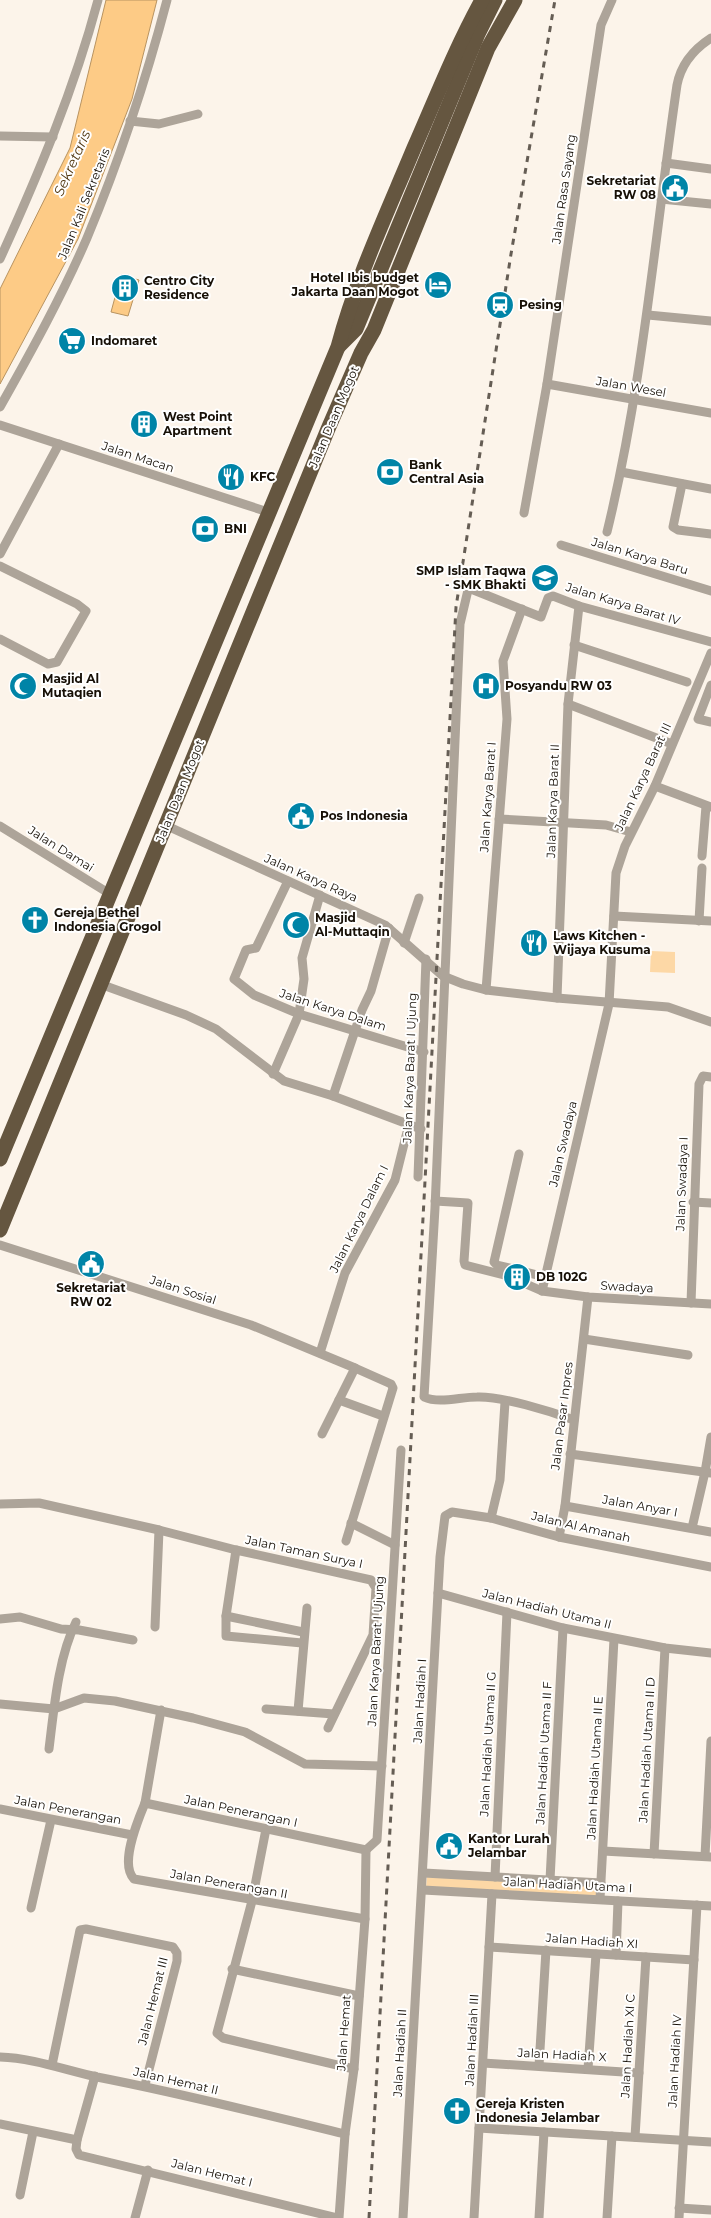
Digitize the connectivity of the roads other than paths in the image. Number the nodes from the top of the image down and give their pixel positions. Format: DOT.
graph roads {
  1 [pos="98,0"];
  2 [pos="167,0"];
  3 [pos="482,0"];
  4 [pos="495,0"];
  5 [pos="504,0"];
  6 [pos="515,0"];
  7 [pos="612,0"];
  8 [pos="472,19"];
  9 [pos="494,36"];
  10 [pos="711,38"];
  11 [pos="457,50"];
  12 [pos="482,64"];
  13 [pos="198,114"];
  14 [pos="130,121"];
  15 [pos="0,136"];
  16 [pos="53,138"];
  17 [pos="666,163"];
  18 [pos="711,168"];
  19 [pos="661,199"];
  20 [pos="711,204"];
  21 [pos="1,256"];
  22 [pos="376,290"];
  23 [pos="648,315"];
  24 [pos="711,321"];
  25 [pos="338,346"];
  26 [pos="361,353"];
  27 [pos="547,384"];
  28 [pos="634,400"];
  29 [pos="0,407"];
  30 [pos="711,413"];
  31 [pos="0,426"];
  32 [pos="59,444"];
  33 [pos="621,472"];
  34 [pos="682,484"];
  35 [pos="711,489"];
  36 [pos="268,512"];
  37 [pos="524,513"];
  38 [pos="607,532"];
  39 [pos="711,534"];
  40 [pos="562,545"];
  41 [pos="0,554"];
  42 [pos="0,566"];
  43 [pos="711,591"];
  44 [pos="579,606"];
  45 [pos="522,609"];
  46 [pos="0,639"];
  47 [pos="711,642"];
  48 [pos="574,645"];
  49 [pos="711,654"];
  50 [pos="687,682"];
  51 [pos="711,685"];
  52 [pos="568,704"];
  53 [pos="685,714"];
  54 [pos="698,719"];
  55 [pos="711,722"];
  56 [pos="672,744"];
  57 [pos="655,786"];
  58 [pos="708,806"];
  59 [pos="499,819"];
  60 [pos="565,824"];
  61 [pos="166,825"];
  62 [pos="0,826"];
  63 [pos="631,832"];
  64 [pos="702,856"];
  65 [pos="702,868"];
  66 [pos="288,881"];
  67 [pos="110,894"];
  68 [pos="320,895"];
  69 [pos="419,898"];
  70 [pos="614,916"];
  71 [pos="699,921"];
  72 [pos="711,921"];
  73 [pos="388,928"];
  74 [pos="404,943"];
  75 [pos="426,959"];
  76 [pos="443,976"];
  77 [pos="100,984"];
  78 [pos="486,990"];
  79 [pos="557,998"];
  80 [pos="610,1004"];
  81 [pos="299,1014"];
  82 [pos="711,1022"];
  83 [pos="355,1030"];
  84 [pos="424,1052"];
  85 [pos="273,1074"];
  86 [pos="711,1077"];
  87 [pos="333,1096"];
  88 [pos="15,1122"];
  89 [pos="409,1124"];
  90 [pos="421,1129"];
  91 [pos="39,1132"];
  92 [pos="7,1141"];
  93 [pos="30,1153"];
  94 [pos="518,1154"];
  95 [pos="0,1159"];
  96 [pos="418,1177"];
  97 [pos="435,1201"];
  98 [pos="693,1202"];
  99 [pos="711,1202"];
  100 [pos="0,1230"];
  101 [pos="0,1245"];
  102 [pos="545,1277"];
  103 [pos="542,1291"];
  104 [pos="588,1297"];
  105 [pos="690,1302"];
  106 [pos="711,1304"];
  107 [pos="584,1339"];
  108 [pos="320,1353"];
  109 [pos="688,1355"];
  110 [pos="355,1368"];
  111 [pos="339,1400"];
  112 [pos="505,1402"];
  113 [pos="383,1416"];
  114 [pos="574,1420"];
  115 [pos="322,1434"];
  116 [pos="711,1437"];
  117 [pos="402,1450"];
  118 [pos="570,1454"];
  119 [pos="708,1473"];
  120 [pos="0,1504"];
  121 [pos="565,1506"];
  122 [pos="447,1514"];
  123 [pos="491,1518"];
  124 [pos="351,1523"];
  125 [pos="692,1528"];
  126 [pos="159,1530"];
  127 [pos="711,1532"];
  128 [pos="559,1536"];
  129 [pos="346,1541"];
  130 [pos="395,1545"];
  131 [pos="236,1550"];
  132 [pos="711,1567"];
  133 [pos="438,1593"];
  134 [pos="306,1608"];
  135 [pos="507,1612"];
  136 [pos="226,1616"];
  137 [pos="0,1619"];
  138 [pos="76,1622"];
  139 [pos="155,1627"];
  140 [pos="562,1628"];
  141 [pos="71,1631"];
  142 [pos="303,1632"];
  143 [pos="614,1639"];
  144 [pos="133,1640"];
  145 [pos="302,1643"];
  146 [pos="665,1648"];
  147 [pos="711,1653"];
  148 [pos="0,1704"];
  149 [pos="54,1709"];
  150 [pos="266,1709"];
  151 [pos="161,1710"];
  152 [pos="298,1711"];
  153 [pos="334,1714"];
  154 [pos="328,1728"];
  155 [pos="711,1741"];
  156 [pos="49,1749"];
  157 [pos="382,1766"];
  158 [pos="145,1803"];
  159 [pos="0,1808"];
  160 [pos="50,1820"];
  161 [pos="266,1829"];
  162 [pos="132,1835"];
  163 [pos="370,1847"];
  164 [pos="602,1851"];
  165 [pos="654,1854"];
  166 [pos="708,1856"];
  167 [pos="424,1872"];
  168 [pos="495,1877"];
  169 [pos="550,1880"];
  170 [pos="601,1883"];
  171 [pos="423,1890"];
  172 [pos="492,1894"];
  173 [pos="600,1899"];
  174 [pos="252,1901"];
  175 [pos="618,1901"];
  176 [pos="697,1905"];
  177 [pos="711,1906"];
  178 [pos="31,1908"];
  179 [pos="365,1919"];
  180 [pos="490,1947"];
  181 [pos="546,1950"];
  182 [pos="596,1954"];
  183 [pos="616,1955"];
  184 [pos="646,1957"];
  185 [pos="694,1960"];
  186 [pos="232,1969"];
  187 [pos="359,1996"];
  188 [pos="0,2057"];
  189 [pos="483,2063"];
  190 [pos="52,2065"];
  191 [pos="539,2066"];
  192 [pos="354,2069"];
  193 [pos="588,2069"];
  194 [pos="639,2073"];
  195 [pos="95,2076"];
  196 [pos="145,2086"];
  197 [pos="0,2124"];
  198 [pos="479,2128"];
  199 [pos="33,2132"];
  200 [pos="544,2132"];
  201 [pos="345,2134"];
  202 [pos="612,2136"];
  203 [pos="635,2137"];
  204 [pos="77,2140"];
  205 [pos="683,2140"];
  206 [pos="711,2142"];
  207 [pos="148,2170"];
  208 [pos="20,2195"];
  209 [pos="679,2208"];
  210 [pos="711,2210"];
  211 [pos="135,2218"];
  212 [pos="339,2218"];
  213 [pos="403,2218"];
  214 [pos="474,2218"];
  215 [pos="539,2218"];
  216 [pos="607,2218"];
  217 [pos="678,2218"];
  1 -- 16 [label="street"];
  2 -- 14 [label="street, Jalan Kali Sekretaris"];
  3 -- 8 [label="highway, Jalan Daan Mogot"];
  4 -- 22 [label="highway, Jalan Daan Mogot"];
  5 -- 22 [label="highway, Jalan Daan Mogot"];
  6 -- 9 [label="highway, Jalan Daan Mogot"];
  7 -- 27 [label="street, Jalan Rasa Sayang"];
  8 -- 9 [label="highway"];
  8 -- 11 [label="highway, Jalan Daan Mogot"];
  9 -- 12 [label="highway, Jalan Daan Mogot"];
  10 -- 17 [label="street"];
  11 -- 12 [label="highway"];
  11 -- 25 [label="highway, Jalan Daan Mogot"];
  12 -- 26 [label="highway, Jalan Daan Mogot"];
  13 -- 14 [label="street"];
  14 -- 29 [label="street, Jalan Kali Sekretaris"];
  15 -- 16 [label="street"];
  16 -- 21 [label="street"];
  17 -- 18 [label="street"];
  17 -- 19 [label="street"];
  19 -- 20 [label="street"];
  19 -- 23 [label="street"];
  22 -- 25 [label="highway, Jalan Daan Mogot"];
  22 -- 26 [label="highway, Jalan Daan Mogot"];
  23 -- 24 [label="street"];
  23 -- 28 [label="street"];
  25 -- 36 [label="highway, Jalan Daan Mogot"];
  26 -- 61 [label="highway, Jalan Daan Mogot"];
  27 -- 28 [label="street, Jalan Wesel"];
  27 -- 37 [label="street, Jalan Rasa Sayang"];
  28 -- 30 [label="street, Jalan Wesel"];
  28 -- 33 [label="street"];
  31 -- 32 [label="street, Jalan Macan"];
  32 -- 36 [label="street, Jalan Macan"];
  32 -- 41 [label="street"];
  33 -- 34 [label="street"];
  33 -- 38 [label="street"];
  34 -- 35 [label="street"];
  34 -- 39 [label="street"];
  36 -- 67 [label="highway, Jalan Daan Mogot"];
  40 -- 43 [label="street, Jalan Karya Baru"];
  42 -- 46 [label="street"];
  44 -- 45 [label="street, Jalan Karya Barat IV"];
  44 -- 47 [label="street, Jalan Karya Barat IV"];
  44 -- 48 [label="street, Jalan Karya Barat II"];
  45 -- 59 [label="street, Jalan Karya Barat I"];
  45 -- 76 [label="street"];
  48 -- 50 [label="street"];
  48 -- 52 [label="street, Jalan Karya Barat II"];
  49 -- 53 [label="street, Jalan Karya Barat III"];
  51 -- 54 [label="street"];
  52 -- 56 [label="street"];
  52 -- 60 [label="street, Jalan Karya Barat II"];
  53 -- 54 [label="street"];
  53 -- 56 [label="street, Jalan Karya Barat III"];
  54 -- 55 [label="street"];
  56 -- 57 [label="street, Jalan Karya Barat III"];
  57 -- 58 [label="street"];
  57 -- 63 [label="street, Jalan Karya Barat III"];
  58 -- 64 [label="street"];
  59 -- 60 [label="street"];
  59 -- 78 [label="street, Jalan Karya Barat I"];
  60 -- 63 [label="street"];
  60 -- 79 [label="street, Jalan Karya Barat II"];
  61 -- 66 [label="street, Jalan Karya Raya"];
  61 -- 77 [label="highway, Jalan Daan Mogot"];
  62 -- 67 [label="street, Jalan Damai"];
  63 -- 70 [label="street, Jalan Karya Barat III"];
  65 -- 71 [label="street"];
  66 -- 68 [label="street, Jalan Karya Raya"];
  66 -- 81 [label="street, Jalan Karya Dalam"];
  67 -- 88 [label="highway, Jalan Daan Mogot"];
  68 -- 73 [label="street, Jalan Karya Raya"];
  68 -- 81 [label="street"];
  69 -- 74 [label="street"];
  70 -- 71 [label="street"];
  70 -- 80 [label="street, Jalan Karya Barat III"];
  71 -- 72 [label="street"];
  73 -- 74 [label="street, Jalan Karya Raya"];
  73 -- 83 [label="street"];
  74 -- 75 [label="street, Jalan Karya Raya"];
  75 -- 76 [label="street, Jalan Karya Raya"];
  75 -- 84 [label="street, Jalan Karya Barat I Ujung"];
  76 -- 78 [label="street, Jalan Karya Raya"];
  76 -- 97 [label="street"];
  77 -- 85 [label="street"];
  77 -- 91 [label="highway, Jalan Daan Mogot"];
  78 -- 79 [label="street, Jalan Karya Raya"];
  79 -- 80 [label="street, Jalan Karya Raya"];
  80 -- 82 [label="street, Jalan Karya Raya"];
  80 -- 102 [label="street, Jalan Swadaya"];
  81 -- 83 [label="street, Jalan Karya Dalam"];
  81 -- 85 [label="street"];
  83 -- 84 [label="street, Jalan Karya Dalam"];
  83 -- 87 [label="street"];
  84 -- 90 [label="street, Jalan Karya Barat I Ujung"];
  85 -- 87 [label="street"];
  86 -- 98 [label="street, Jalan Swadaya I"];
  87 -- 89 [label="street"];
  88 -- 91 [label="highway"];
  88 -- 92 [label="highway, Jalan Daan Mogot"];
  89 -- 90 [label="street"];
  89 -- 108 [label="street, Jalan Karya Dalam I"];
  90 -- 96 [label="street, Jalan Karya Barat I Ujung"];
  91 -- 93 [label="highway, Jalan Daan Mogot"];
  92 -- 93 [label="highway"];
  92 -- 95 [label="highway, Jalan Daan Mogot"];
  93 -- 100 [label="highway, Jalan Daan Mogot"];
  94 -- 102 [label="street"];
  97 -- 103 [label="street, Swadaya"];
  97 -- 112 [label="street"];
  98 -- 99 [label="street"];
  98 -- 105 [label="street, Jalan Swadaya I"];
  101 -- 108 [label="street, Jalan Sosial"];
  102 -- 103 [label="street, Jalan Swadaya"];
  103 -- 104 [label="street, Swadaya"];
  104 -- 105 [label="street, Swadaya"];
  104 -- 107 [label="street, Jalan Pasar Inpres"];
  105 -- 106 [label="street, Swadaya"];
  107 -- 109 [label="street"];
  107 -- 114 [label="street, Jalan Pasar Inpres"];
  108 -- 110 [label="street, Jalan Sosial"];
  110 -- 111 [label="street"];
  110 -- 113 [label="street, Jalan Sosial"];
  111 -- 113 [label="street"];
  111 -- 115 [label="street"];
  112 -- 114 [label="street"];
  112 -- 123 [label="street"];
  113 -- 124 [label="street, Jalan Sosial"];
  114 -- 118 [label="street, Jalan Pasar Inpres"];
  116 -- 119 [label="street"];
  117 -- 130 [label="street, Jalan Karya Barat I Ujung"];
  118 -- 119 [label="street"];
  118 -- 121 [label="street, Jalan Pasar Inpres"];
  119 -- 125 [label="street"];
  120 -- 126 [label="street, Jalan Taman Surya I"];
  121 -- 125 [label="street, Jalan Anyar I"];
  121 -- 128 [label="street, Jalan Pasar Inpres"];
  122 -- 123 [label="street, Jalan Al Amanah"];
  122 -- 133 [label="street, Jalan Hadiah I"];
  123 -- 128 [label="street, Jalan Al Amanah"];
  124 -- 129 [label="street, Jalan Sosial"];
  124 -- 130 [label="street"];
  125 -- 127 [label="street, Jalan Anyar I"];
  126 -- 131 [label="street, Jalan Taman Surya I"];
  126 -- 139 [label="street"];
  128 -- 132 [label="street, Jalan Al Amanah"];
  130 -- 157 [label="street, Jalan Karya Barat I Ujung"];
  131 -- 136 [label="street, Jalan Taman Surya I"];
  131 -- 153 [label="street, Jalan Taman Surya I"];
  133 -- 135 [label="street, Jalan Hadiah Utama II"];
  133 -- 167 [label="street, Jalan Hadiah I"];
  134 -- 142 [label="street"];
  135 -- 140 [label="street, Jalan Hadiah Utama II"];
  135 -- 168 [label="street, Jalan Hadiah Utama II G"];
  136 -- 142 [label="street"];
  136 -- 145 [label="street, Jalan Taman Surya I"];
  137 -- 141 [label="street"];
  138 -- 141 [label="street"];
  140 -- 143 [label="street, Jalan Hadiah Utama II"];
  140 -- 169 [label="street, Jalan Hadiah Utama II F"];
  141 -- 144 [label="street"];
  141 -- 149 [label="street"];
  142 -- 145 [label="street"];
  143 -- 146 [label="street, Jalan Hadiah Utama II"];
  143 -- 164 [label="street, Jalan Hadiah Utama II E"];
  145 -- 152 [label="street"];
  146 -- 147 [label="street, Jalan Hadiah Utama II"];
  146 -- 165 [label="street, Jalan Hadiah Utama II D"];
  148 -- 149 [label="street"];
  149 -- 151 [label="street"];
  149 -- 156 [label="street"];
  150 -- 152 [label="street"];
  151 -- 157 [label="street"];
  151 -- 158 [label="street"];
  152 -- 153 [label="street"];
  153 -- 154 [label="street, Jalan Taman Surya I"];
  155 -- 166 [label="street"];
  157 -- 163 [label="street, Jalan Karya Barat I Ujung"];
  158 -- 161 [label="street, Jalan Penerangan I"];
  158 -- 162 [label="street"];
  159 -- 160 [label="street, Jalan Penerangan"];
  160 -- 162 [label="street, Jalan Penerangan"];
  160 -- 178 [label="street"];
  161 -- 163 [label="street, Jalan Penerangan I"];
  161 -- 174 [label="street"];
  162 -- 174 [label="street, Jalan Penerangan II"];
  163 -- 179 [label="street, Jalan Hemat"];
  164 -- 165 [label="street"];
  164 -- 170 [label="street, Jalan Hadiah Utama II E"];
  165 -- 166 [label="street"];
  167 -- 168 [label="street, Jalan Hadiah Utama I"];
  167 -- 171 [label="street, Jalan Hadiah I"];
  168 -- 169 [label="street, Jalan Hadiah Utama I"];
  169 -- 170 [label="street, Jalan Hadiah Utama I"];
  170 -- 173 [label="street, Jalan Hadiah Utama II E"];
  171 -- 172 [label="street, Jalan Hadiah Utama I"];
  171 -- 213 [label="street, Jalan Hadiah II"];
  172 -- 173 [label="street, Jalan Hadiah Utama I"];
  172 -- 180 [label="street, Jalan Hadiah III"];
  173 -- 175 [label="street, Jalan Hadiah Utama I"];
  174 -- 179 [label="street, Jalan Penerangan II"];
  174 -- 186 [label="street"];
  175 -- 176 [label="street, Jalan Hadiah Utama I"];
  175 -- 183 [label="street"];
  176 -- 177 [label="street, Jalan Hadiah Utama I"];
  176 -- 185 [label="street, Jalan Hadiah IV"];
  179 -- 187 [label="street, Jalan Hemat"];
  180 -- 181 [label="street, Jalan Hadiah XI"];
  180 -- 189 [label="street, Jalan Hadiah III"];
  181 -- 182 [label="street, Jalan Hadiah XI"];
  181 -- 191 [label="street"];
  182 -- 183 [label="street, Jalan Hadiah XI"];
  182 -- 193 [label="street"];
  183 -- 184 [label="street, Jalan Hadiah XI"];
  184 -- 185 [label="street, Jalan Hadiah XI"];
  184 -- 194 [label="street, Jalan Hadiah XI C"];
  185 -- 205 [label="street, Jalan Hadiah IV"];
  186 -- 187 [label="street"];
  186 -- 192 [label="street"];
  187 -- 192 [label="street, Jalan Hemat"];
  188 -- 190 [label="street, Jalan Hemat II"];
  189 -- 191 [label="street, Jalan Hadiah X"];
  189 -- 198 [label="street, Jalan Hadiah III"];
  190 -- 195 [label="street, Jalan Hemat II"];
  190 -- 196 [label="street, Jalan Hemat III"];
  191 -- 193 [label="street, Jalan Hadiah X"];
  192 -- 201 [label="street, Jalan Hemat"];
  193 -- 194 [label="street, Jalan Hadiah X"];
  194 -- 203 [label="street, Jalan Hadiah XI C"];
  195 -- 196 [label="street, Jalan Hemat II"];
  195 -- 204 [label="street"];
  196 -- 201 [label="street, Jalan Hemat II"];
  197 -- 199 [label="street"];
  198 -- 200 [label="street"];
  198 -- 214 [label="street, Jalan Hadiah III"];
  199 -- 204 [label="street"];
  199 -- 208 [label="street"];
  200 -- 202 [label="street"];
  200 -- 215 [label="street"];
  201 -- 212 [label="street, Jalan Hemat"];
  202 -- 203 [label="street"];
  202 -- 216 [label="street"];
  203 -- 205 [label="street"];
  204 -- 207 [label="street, Jalan Hemat I"];
  205 -- 206 [label="street"];
  205 -- 209 [label="street, Jalan Hadiah IV"];
  207 -- 211 [label="street"];
  207 -- 212 [label="street, Jalan Hemat I"];
  209 -- 210 [label="street"];
  209 -- 217 [label="street, Jalan Hadiah IV"];
}
